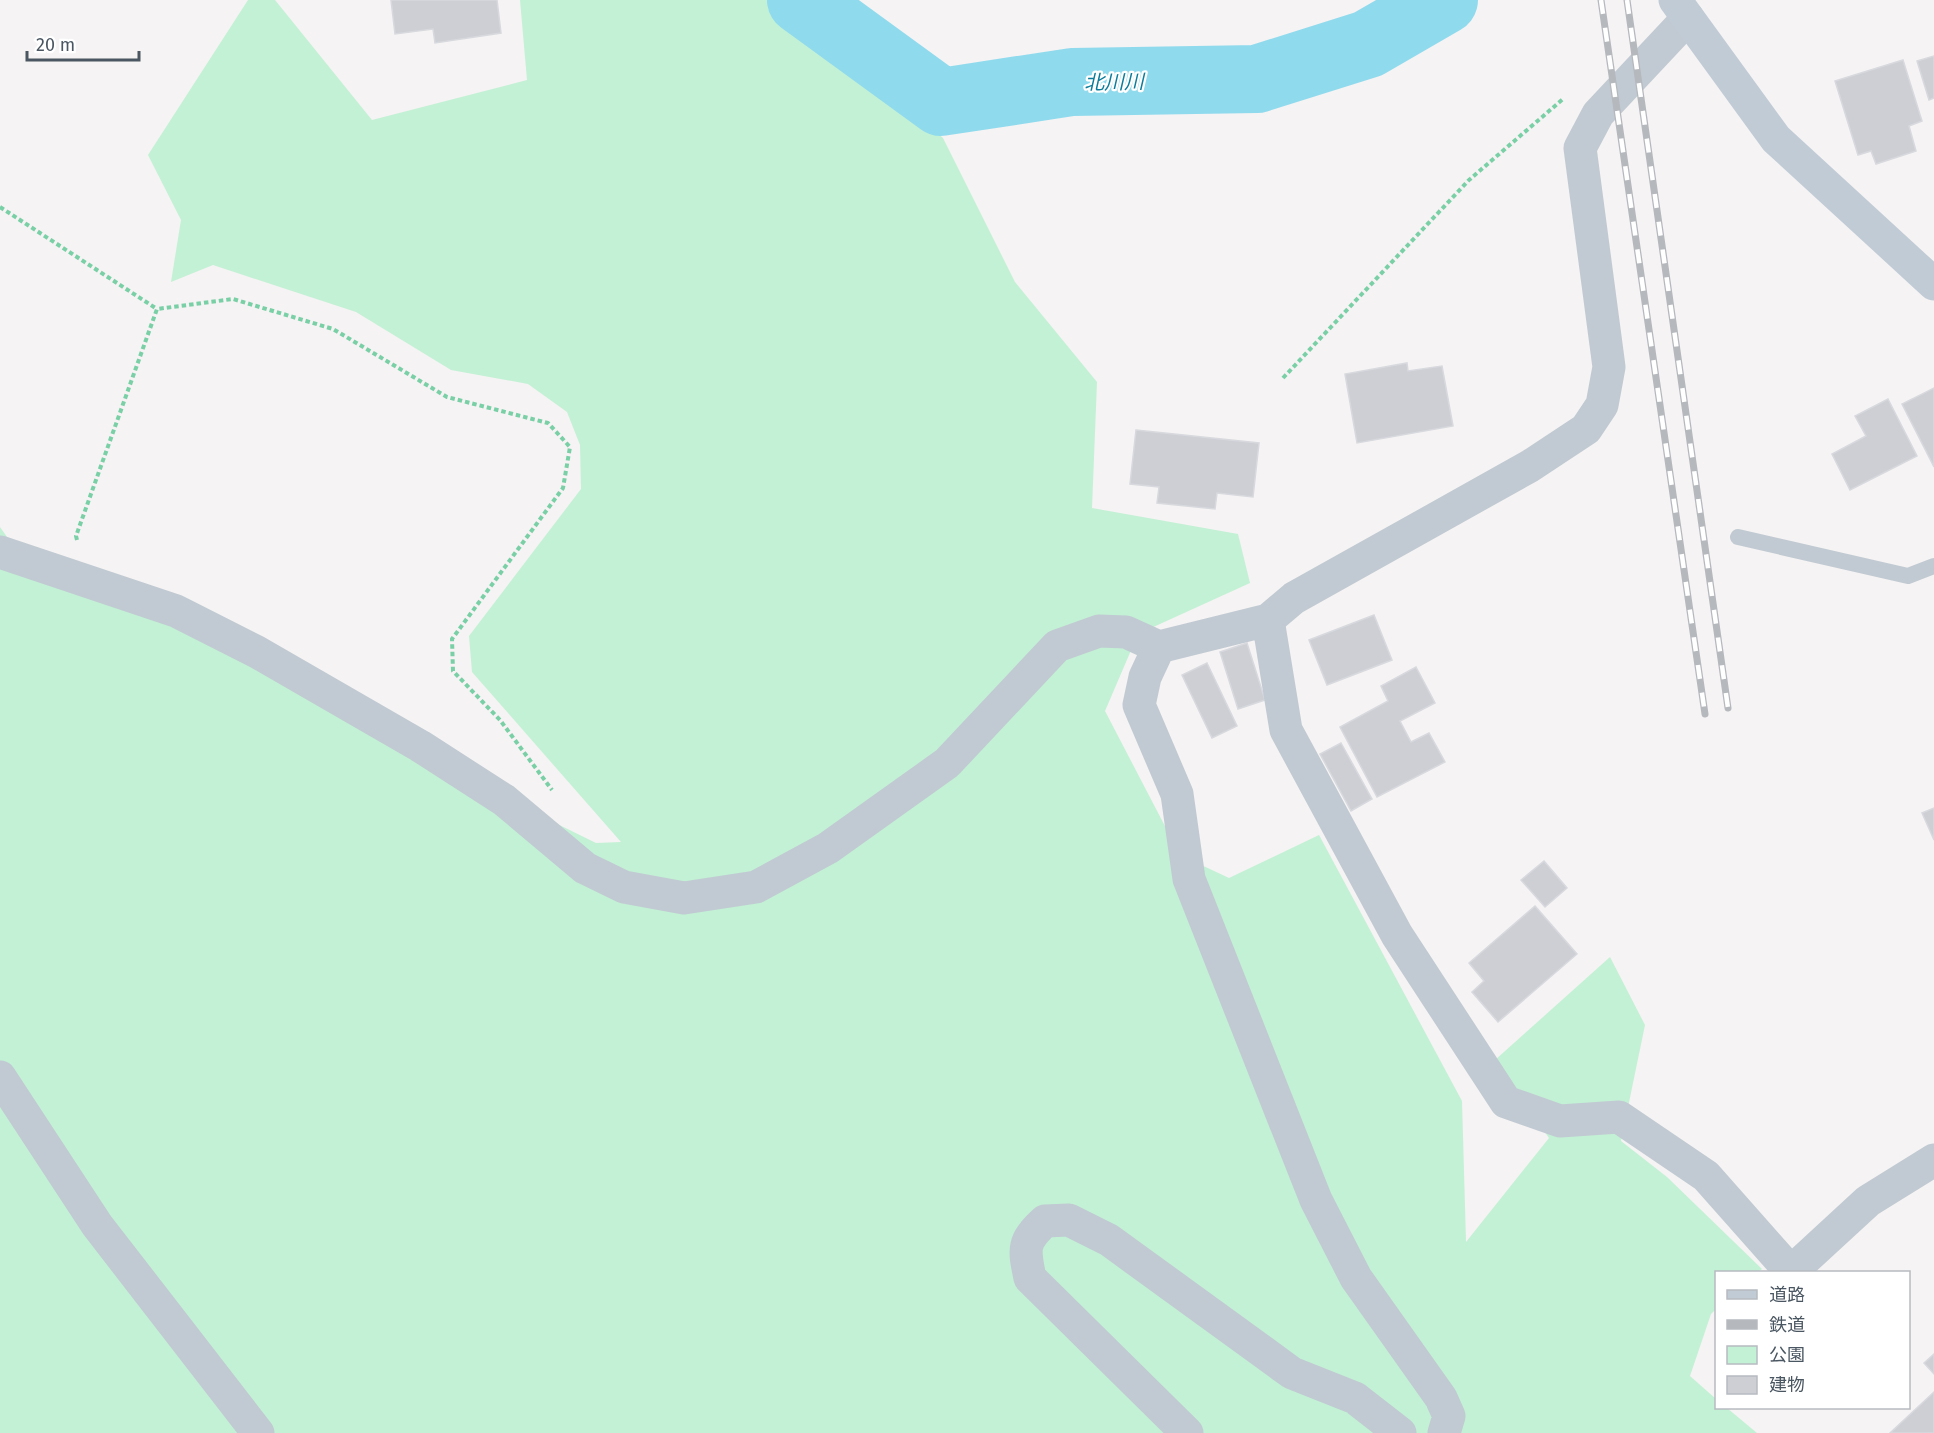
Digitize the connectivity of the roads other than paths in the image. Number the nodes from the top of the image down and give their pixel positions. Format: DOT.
graph roads {
  1 [pos="1682,9"];
  2 [pos="1934,284"];
  3 [pos="1738,537"];
  4 [pos="0,552"];
  5 [pos="1934,566"];
  6 [pos="1268,620"];
  7 [pos="1160,647"];
  8 [pos="0,1077"];
  9 [pos="1934,1160"];
  10 [pos="1790,1271"];
  11 [pos="1792,1271"];
  12 [pos="258,1433"];
  13 [pos="1186,1433"];
  14 [pos="1400,1433"];
  15 [pos="1444,1433"];
  1 -- 2 [label="street"];
  1 -- 6 [label="street"];
  3 -- 5 [label="lane"];
  4 -- 7 [label="street"];
  6 -- 7 [label="street"];
  6 -- 10 [label="street"];
  7 -- 15 [label="street"];
  8 -- 12 [label="street"];
  9 -- 11 [label="street"];
  13 -- 14 [label="street"];
}
